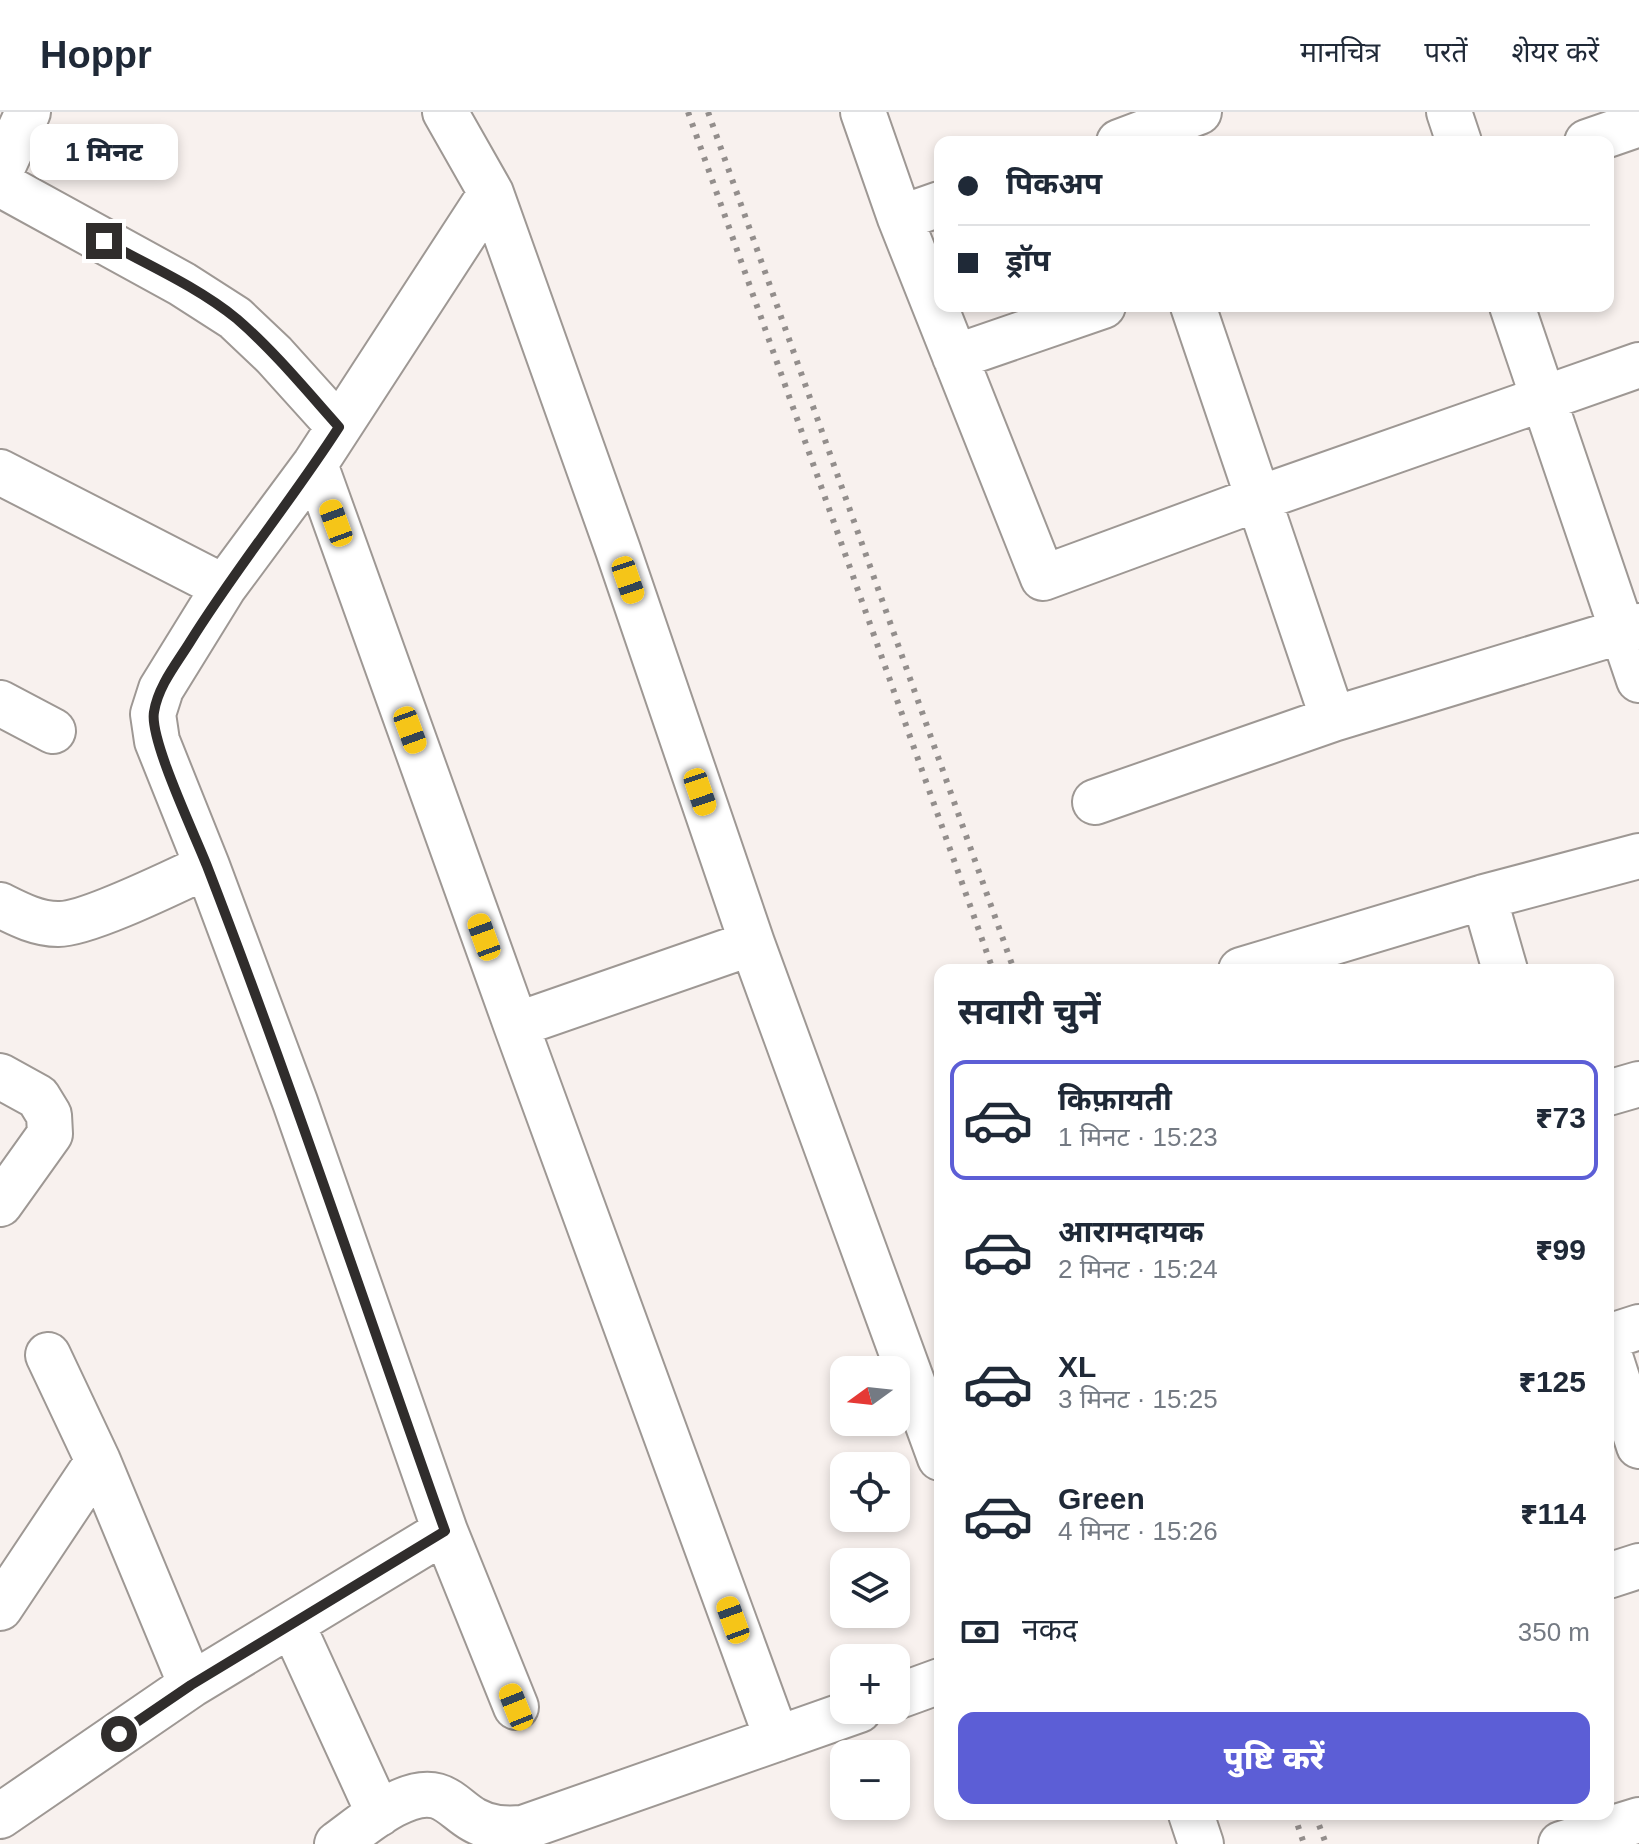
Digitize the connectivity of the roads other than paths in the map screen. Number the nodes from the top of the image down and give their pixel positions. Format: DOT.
graph roads {
  1 [pos="28,112"];
  2 [pos="445,112"];
  3 [pos="863,112"];
  4 [pos="1199,112"];
  5 [pos="1449,112"];
  6 [pos="1639,124"];
  7 [pos="1139,136"];
  8 [pos="1457,136"];
  9 [pos="1604,136"];
  10 [pos="0,173"];
  11 [pos="0,184"];
  12 [pos="491,193"];
  13 [pos="920,211"];
  14 [pos="934,269"];
  15 [pos="944,312"];
  16 [pos="1086,312"];
  17 [pos="1195,312"];
  18 [pos="1514,312"];
  19 [pos="955,357"];
  20 [pos="1639,365"];
  21 [pos="1542,397"];
  22 [pos="339,427"];
  23 [pos="315,464"];
  24 [pos="0,472"];
  25 [pos="1260,498"];
  26 [pos="224,587"];
  27 [pos="1631,630"];
  28 [pos="1639,680"];
  29 [pos="0,703"];
  30 [pos="1333,719"];
  31 [pos="53,731"];
  32 [pos="1095,802"];
  33 [pos="1639,856"];
  34 [pos="207,866"];
  35 [pos="1484,897"];
  36 [pos="0,905"];
  37 [pos="752,943"];
  38 [pos="1261,964"];
  39 [pos="1503,964"];
  40 [pos="516,1025"];
  41 [pos="0,1076"];
  42 [pos="1639,1084"];
  43 [pos="1614,1091"];
  44 [pos="0,1204"];
  45 [pos="1639,1327"];
  46 [pos="1614,1335"];
  47 [pos="48,1355"];
  48 [pos="1614,1369"];
  49 [pos="934,1442"];
  50 [pos="1639,1446"];
  51 [pos="98,1461"];
  52 [pos="445,1531"];
  53 [pos="1639,1566"];
  54 [pos="1614,1574"];
  55 [pos="0,1608"];
  56 [pos="292,1624"];
  57 [pos="934,1683"];
  58 [pos="191,1685"];
  59 [pos="910,1692"];
  60 [pos="516,1707"];
  61 [pos="830,1720"];
  62 [pos="777,1739"];
  63 [pos="379,1814"];
  64 [pos="0,1816"];
  65 [pos="1193,1820"];
  66 [pos="1639,1820"];
  67 [pos="337,1844"];
  68 [pos="1201,1844"];
  69 [pos="1561,1844"];
  1 -- 10 [label="street"];
  2 -- 12 [label="street"];
  3 -- 13 [label="street"];
  4 -- 7 [label="street"];
  5 -- 8 [label="street"];
  6 -- 9 [label="street"];
  11 -- 22 [label="street"];
  12 -- 22 [label="street"];
  12 -- 37 [label="street"];
  13 -- 14 [label="street"];
  15 -- 19 [label="street"];
  16 -- 19 [label="street"];
  17 -- 25 [label="street"];
  18 -- 21 [label="street"];
  19 -- 25 [label="street"];
  20 -- 21 [label="street"];
  21 -- 25 [label="street"];
  21 -- 27 [label="street"];
  22 -- 23 [label="street"];
  23 -- 26 [label="street"];
  23 -- 40 [label="street"];
  24 -- 26 [label="street"];
  25 -- 30 [label="street"];
  26 -- 34 [label="street"];
  27 -- 28 [label="street"];
  27 -- 30 [label="street"];
  29 -- 31 [label="street"];
  30 -- 32 [label="street"];
  33 -- 35 [label="street"];
  34 -- 36 [label="street"];
  34 -- 52 [label="street"];
  35 -- 38 [label="street"];
  35 -- 39 [label="street"];
  37 -- 40 [label="street"];
  37 -- 49 [label="street"];
  40 -- 62 [label="street"];
  41 -- 44 [label="street"];
  42 -- 43 [label="street"];
  45 -- 46 [label="street"];
  47 -- 51 [label="street"];
  48 -- 50 [label="street"];
  51 -- 55 [label="street"];
  51 -- 58 [label="street"];
  52 -- 56 [label="street"];
  52 -- 60 [label="street"];
  53 -- 54 [label="street"];
  56 -- 58 [label="street"];
  56 -- 63 [label="street"];
  57 -- 59 [label="street"];
  58 -- 64 [label="street"];
  61 -- 62 [label="street"];
  62 -- 63 [label="street"];
  63 -- 67 [label="street"];
  65 -- 68 [label="street"];
  66 -- 69 [label="street"];
}
